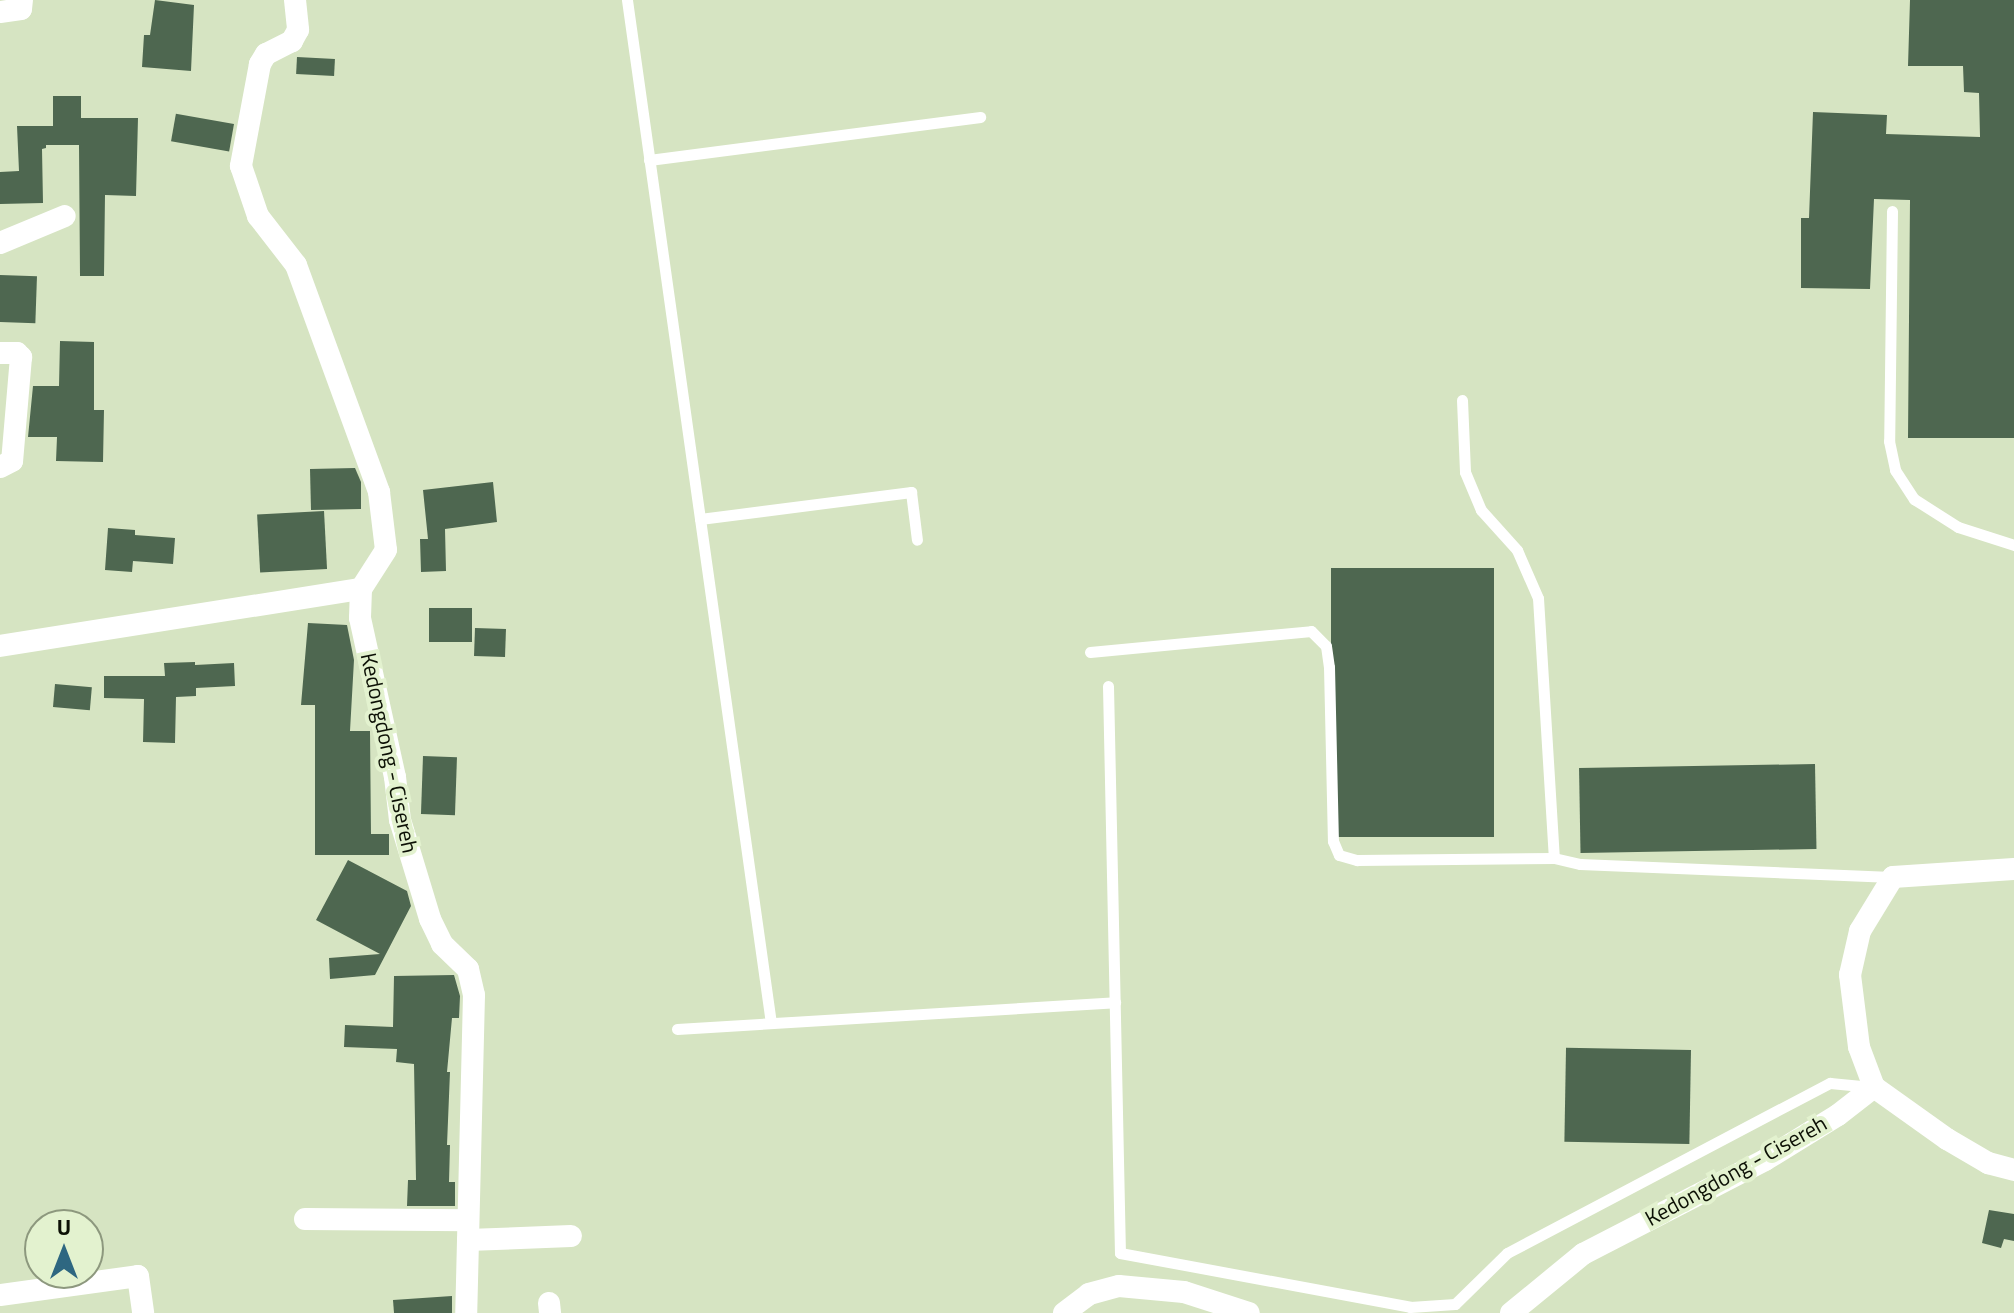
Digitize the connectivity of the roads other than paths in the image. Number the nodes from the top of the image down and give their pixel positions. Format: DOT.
graph roads {
  1 [pos="22,0"];
  2 [pos="295,0"];
  3 [pos="627,0"];
  4 [pos="0,12"];
  5 [pos="980,117"];
  6 [pos="649,160"];
  7 [pos="1892,211"];
  8 [pos="65,216"];
  9 [pos="0,243"];
  10 [pos="0,353"];
  11 [pos="1462,400"];
  12 [pos="0,467"];
  13 [pos="700,519"];
  14 [pos="917,540"];
  15 [pos="2014,545"];
  16 [pos="361,589"];
  17 [pos="0,646"];
  18 [pos="1090,652"];
  19 [pos="1108,686"];
  20 [pos="1554,858"];
  21 [pos="2014,869"];
  22 [pos="1893,877"];
  23 [pos="1115,1002"];
  24 [pos="771,1023"];
  25 [pos="677,1029"];
  26 [pos="1874,1087"];
  27 [pos="2014,1170"];
  28 [pos="305,1219"];
  29 [pos="468,1230"];
  30 [pos="571,1236"];
  31 [pos="0,1295"];
  32 [pos="143,1313"];
  33 [pos="466,1313"];
  34 [pos="1064,1313"];
  35 [pos="1249,1313"];
  36 [pos="1511,1313"];
  1 -- 4 [label="street"];
  2 -- 16 [label="street"];
  3 -- 6 [label="lane"];
  5 -- 6 [label="lane"];
  6 -- 13 [label="lane"];
  7 -- 15 [label="lane"];
  8 -- 9 [label="street"];
  10 -- 12 [label="street"];
  11 -- 20 [label="lane"];
  13 -- 14 [label="lane"];
  13 -- 24 [label="lane"];
  16 -- 17 [label="street"];
  16 -- 29 [label="street, Kedongdong - Cisereh"];
  18 -- 20 [label="lane"];
  19 -- 23 [label="lane"];
  20 -- 22 [label="lane"];
  21 -- 22 [label="street"];
  22 -- 26 [label="street"];
  23 -- 24 [label="lane"];
  23 -- 26 [label="lane"];
  24 -- 25 [label="lane"];
  26 -- 27 [label="street"];
  26 -- 36 [label="street, Kedongdong - Cisereh"];
  28 -- 29 [label="street"];
  29 -- 30 [label="street"];
  29 -- 33 [label="street, Kedongdong - Cisereh"];
  31 -- 32 [label="street"];
  34 -- 35 [label="street"];
}
